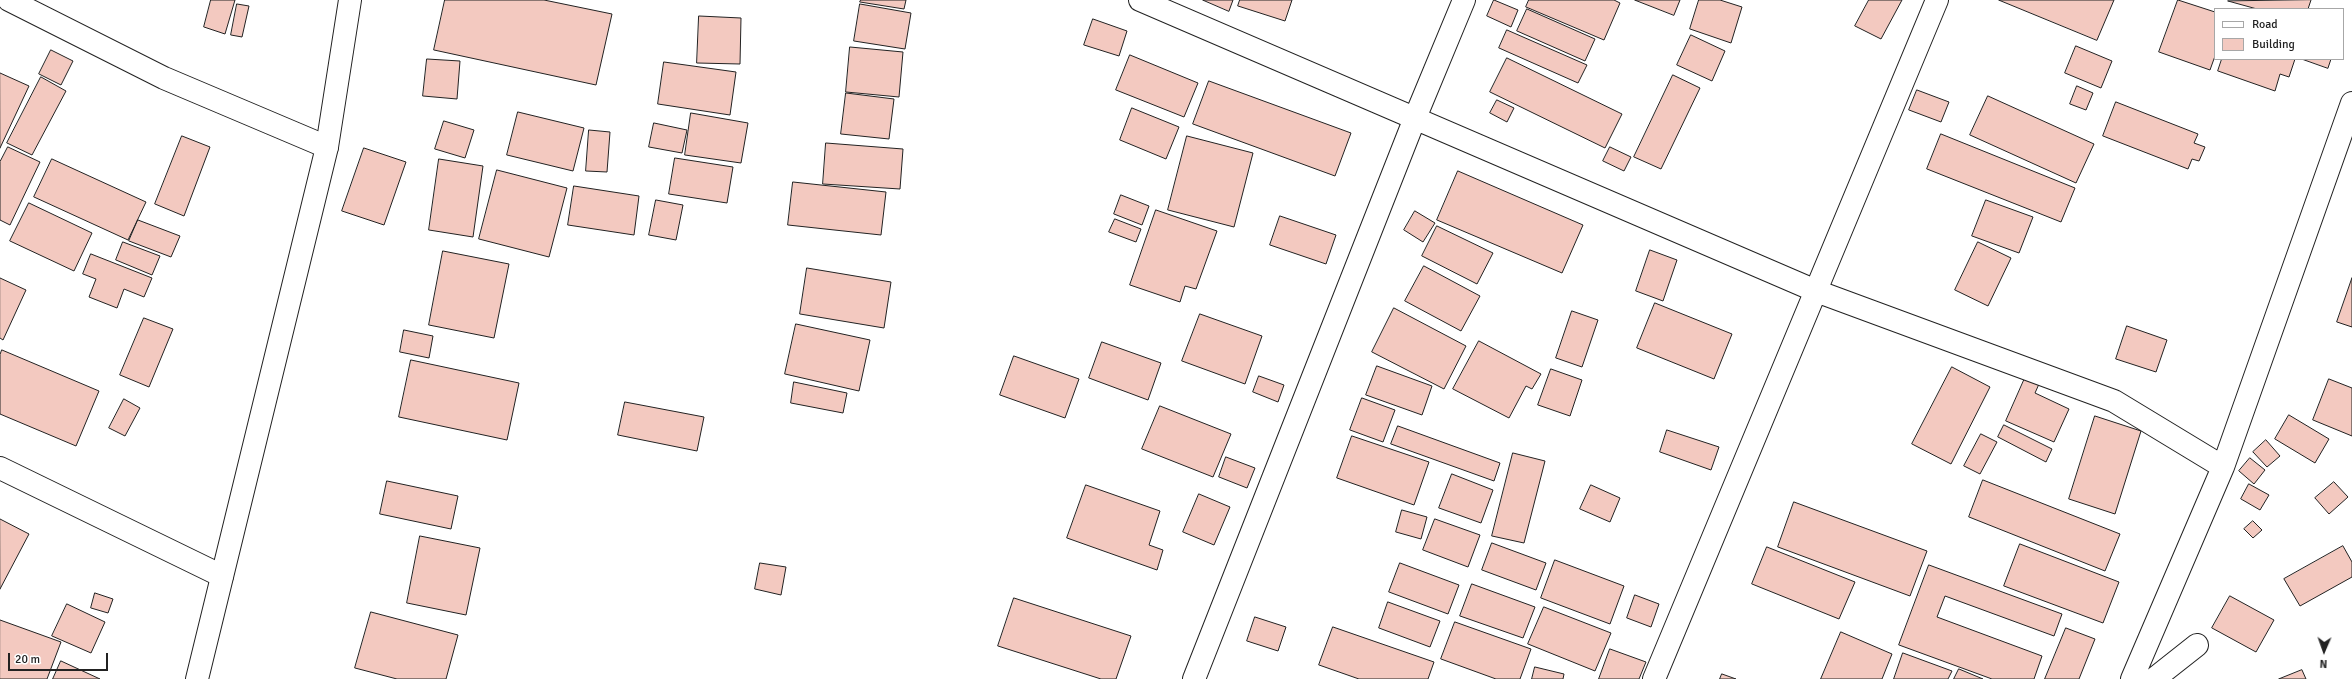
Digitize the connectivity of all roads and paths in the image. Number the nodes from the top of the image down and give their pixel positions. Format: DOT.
graph roads {
  1 [pos="9,0"];
  2 [pos="350,0"];
  3 [pos="1140,0"];
  4 [pos="1464,0"];
  5 [pos="1937,0"];
  6 [pos="2352,103"];
  7 [pos="1415,118"];
  8 [pos="327,147"];
  9 [pos="1816,291"];
  10 [pos="2223,467"];
  11 [pos="0,468"];
  12 [pos="222,576"];
  13 [pos="2197,645"];
  14 [pos="197,679"];
  15 [pos="1194,679"];
  16 [pos="1654,679"];
  17 [pos="2132,679"];
  18 [pos="2154,679"];
  1 -- 8 [label="street"];
  2 -- 8 [label="street"];
  3 -- 7 [label="street"];
  4 -- 7 [label="street"];
  5 -- 9 [label="street"];
  6 -- 10 [label="street"];
  7 -- 9 [label="street"];
  7 -- 15 [label="street"];
  8 -- 12 [label="street"];
  9 -- 10 [label="street"];
  9 -- 16 [label="street"];
  10 -- 17 [label="street"];
  11 -- 12 [label="street"];
  12 -- 14 [label="street"];
  13 -- 18 [label="street"];
}
